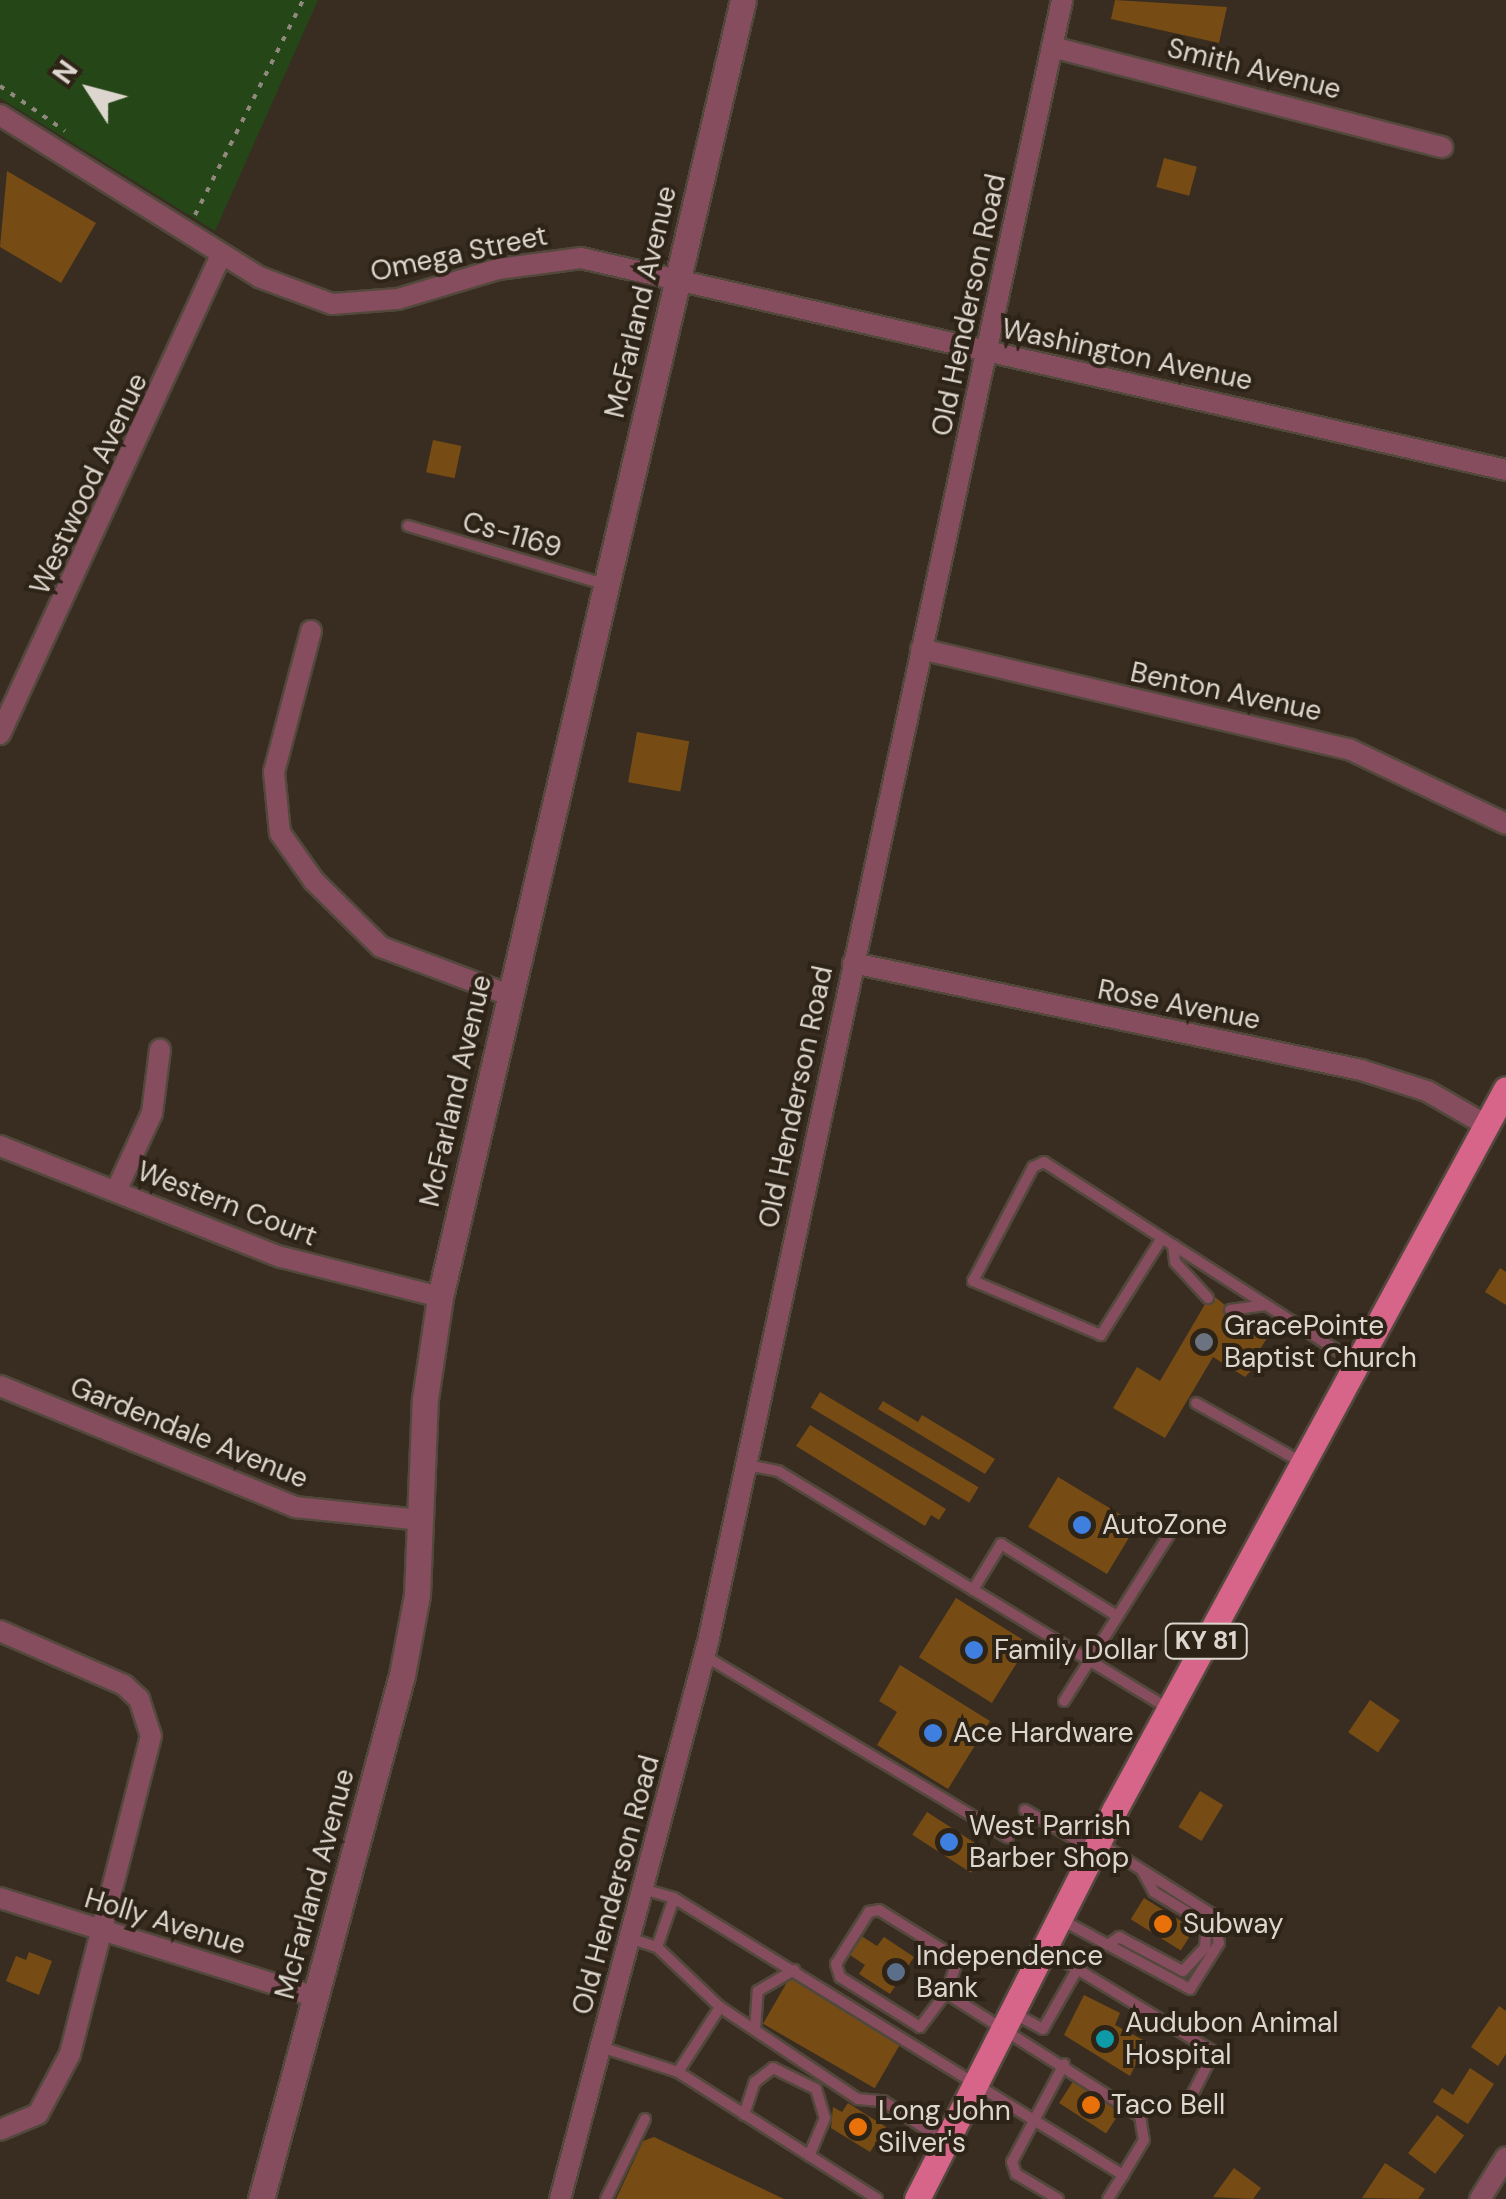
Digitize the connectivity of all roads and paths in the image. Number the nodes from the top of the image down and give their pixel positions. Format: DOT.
graph roads {
  1 [pos="303,0"];
  2 [pos="743,0"];
  3 [pos="1062,0"];
  4 [pos="1052,47"];
  5 [pos="0,86"];
  6 [pos="0,115"];
  7 [pos="72,137"];
  8 [pos="1442,147"];
  9 [pos="178,205"];
  10 [pos="221,255"];
  11 [pos="678,280"];
  12 [pos="988,352"];
  13 [pos="1506,470"];
  14 [pos="408,526"];
  15 [pos="605,584"];
  16 [pos="312,632"];
  17 [pos="921,650"];
  18 [pos="0,734"];
  19 [pos="1506,824"];
  20 [pos="852,963"];
  21 [pos="509,995"];
  22 [pos="160,1050"];
  23 [pos="1506,1089"];
  24 [pos="1486,1125"];
  25 [pos="0,1146"];
  26 [pos="116,1191"];
  27 [pos="1168,1241"];
  28 [pos="440,1296"];
  29 [pos="1208,1298"];
  30 [pos="1266,1305"];
  31 [pos="1230,1310"];
  32 [pos="1356,1363"];
  33 [pos="0,1386"];
  34 [pos="1196,1403"];
  35 [pos="1302,1462"];
  36 [pos="746,1465"];
  37 [pos="422,1520"];
  38 [pos="1168,1535"];
  39 [pos="974,1590"];
  40 [pos="1117,1616"];
  41 [pos="0,1630"];
  42 [pos="704,1655"];
  43 [pos="1089,1660"];
  44 [pos="1064,1701"];
  45 [pos="1169,1709"];
  46 [pos="1026,1810"];
  47 [pos="1008,1837"];
  48 [pos="1096,1846"];
  49 [pos="1141,1868"];
  50 [pos="643,1888"];
  51 [pos="0,1898"];
  52 [pos="674,1898"];
  53 [pos="1060,1919"];
  54 [pos="104,1933"];
  55 [pos="630,1938"];
  56 [pos="1108,1945"];
  57 [pos="657,1946"];
  58 [pos="1043,1948"];
  59 [pos="1078,1968"];
  60 [pos="794,1970"];
  61 [pos="946,1992"];
  62 [pos="315,1997"];
  63 [pos="720,2006"];
  64 [pos="1007,2018"];
  65 [pos="755,2031"];
  66 [pos="601,2048"];
  67 [pos="1064,2064"];
  68 [pos="678,2072"];
  69 [pos="973,2085"];
  70 [pos="1185,2109"];
  71 [pos="744,2114"];
  72 [pos="1030,2118"];
  73 [pos="645,2119"];
  74 [pos="0,2130"];
  75 [pos="945,2142"];
  76 [pos="809,2156"];
  77 [pos="1506,2157"];
  78 [pos="1123,2175"];
  79 [pos="262,2199"];
  80 [pos="560,2199"];
  81 [pos="606,2199"];
  82 [pos="877,2199"];
  83 [pos="917,2199"];
  84 [pos="1058,2199"];
  85 [pos="1108,2199"];
  86 [pos="1480,2199"];
  1 -- 9 [label="path"];
  2 -- 11 [label="street, McFarland Avenue"];
  3 -- 4 [label="street, Old Henderson Road"];
  4 -- 8 [label="street, Smith Avenue"];
  4 -- 12 [label="street, Old Henderson Road"];
  5 -- 7 [label="path"];
  6 -- 10 [label="street, Omega Street"];
  10 -- 11 [label="street, Omega Street"];
  10 -- 18 [label="street, Westwood Avenue"];
  11 -- 12 [label="street, Washington Avenue"];
  11 -- 15 [label="street, McFarland Avenue"];
  12 -- 13 [label="street, Washington Avenue"];
  12 -- 17 [label="street, Old Henderson Road"];
  14 -- 15 [label="lane, Cs-1169"];
  15 -- 21 [label="street, McFarland Avenue"];
  16 -- 21 [label="street"];
  17 -- 19 [label="street, Benton Avenue"];
  17 -- 20 [label="street, Old Henderson Road"];
  20 -- 24 [label="street, Rose Avenue"];
  20 -- 36 [label="street, Old Henderson Road"];
  21 -- 28 [label="street, McFarland Avenue"];
  22 -- 26 [label="street"];
  23 -- 24 [label="main road, KY 81"];
  24 -- 32 [label="main road, KY 81"];
  25 -- 26 [label="street, Western Court"];
  26 -- 28 [label="street, Western Court"];
  27 -- 27 [label="lane"];
  27 -- 29 [label="lane"];
  27 -- 30 [label="lane"];
  28 -- 37 [label="street, McFarland Avenue"];
  30 -- 31 [label="lane"];
  30 -- 32 [label="lane"];
  32 -- 35 [label="main road, KY 81"];
  33 -- 37 [label="street, Gardendale Avenue"];
  34 -- 35 [label="lane"];
  35 -- 45 [label="main road, KY 81"];
  36 -- 39 [label="lane"];
  36 -- 42 [label="street, Old Henderson Road"];
  37 -- 62 [label="street, McFarland Avenue"];
  38 -- 40 [label="lane"];
  39 -- 40 [label="lane"];
  39 -- 43 [label="lane"];
  40 -- 43 [label="lane"];
  41 -- 54 [label="street"];
  42 -- 47 [label="lane"];
  42 -- 50 [label="street, Old Henderson Road"];
  43 -- 44 [label="lane"];
  43 -- 45 [label="lane"];
  45 -- 48 [label="main road, KY 81"];
  46 -- 48 [label="lane"];
  48 -- 49 [label="lane"];
  48 -- 53 [label="main road, KY 81"];
  49 -- 56 [label="lane"];
  49 -- 56 [label="lane"];
  50 -- 52 [label="lane"];
  50 -- 55 [label="street, Old Henderson Road"];
  51 -- 54 [label="street, Holly Avenue"];
  52 -- 57 [label="lane"];
  52 -- 60 [label="lane"];
  53 -- 56 [label="lane"];
  53 -- 58 [label="main road, KY 81"];
  54 -- 62 [label="street, Holly Avenue"];
  54 -- 74 [label="street"];
  55 -- 57 [label="lane"];
  55 -- 66 [label="street, Old Henderson Road"];
  57 -- 63 [label="lane"];
  58 -- 59 [label="lane"];
  58 -- 64 [label="main road, KY 81"];
  59 -- 64 [label="lane"];
  59 -- 70 [label="lane"];
  60 -- 65 [label="lane"];
  60 -- 69 [label="lane"];
  61 -- 61 [label="lane"];
  61 -- 64 [label="lane"];
  62 -- 79 [label="street, McFarland Avenue"];
  63 -- 65 [label="lane"];
  63 -- 68 [label="lane"];
  64 -- 67 [label="lane"];
  64 -- 69 [label="main road, KY 81"];
  65 -- 75 [label="lane"];
  66 -- 68 [label="lane"];
  66 -- 80 [label="street, Old Henderson Road"];
  67 -- 72 [label="lane"];
  67 -- 78 [label="lane"];
  68 -- 71 [label="lane"];
  69 -- 72 [label="lane"];
  69 -- 75 [label="main road, KY 81"];
  71 -- 76 [label="lane"];
  71 -- 76 [label="lane"];
  72 -- 78 [label="lane"];
  72 -- 84 [label="lane"];
  73 -- 81 [label="lane"];
  75 -- 83 [label="main road, KY 81"];
  76 -- 82 [label="lane"];
  77 -- 86 [label="street"];
  78 -- 85 [label="lane"];
}
